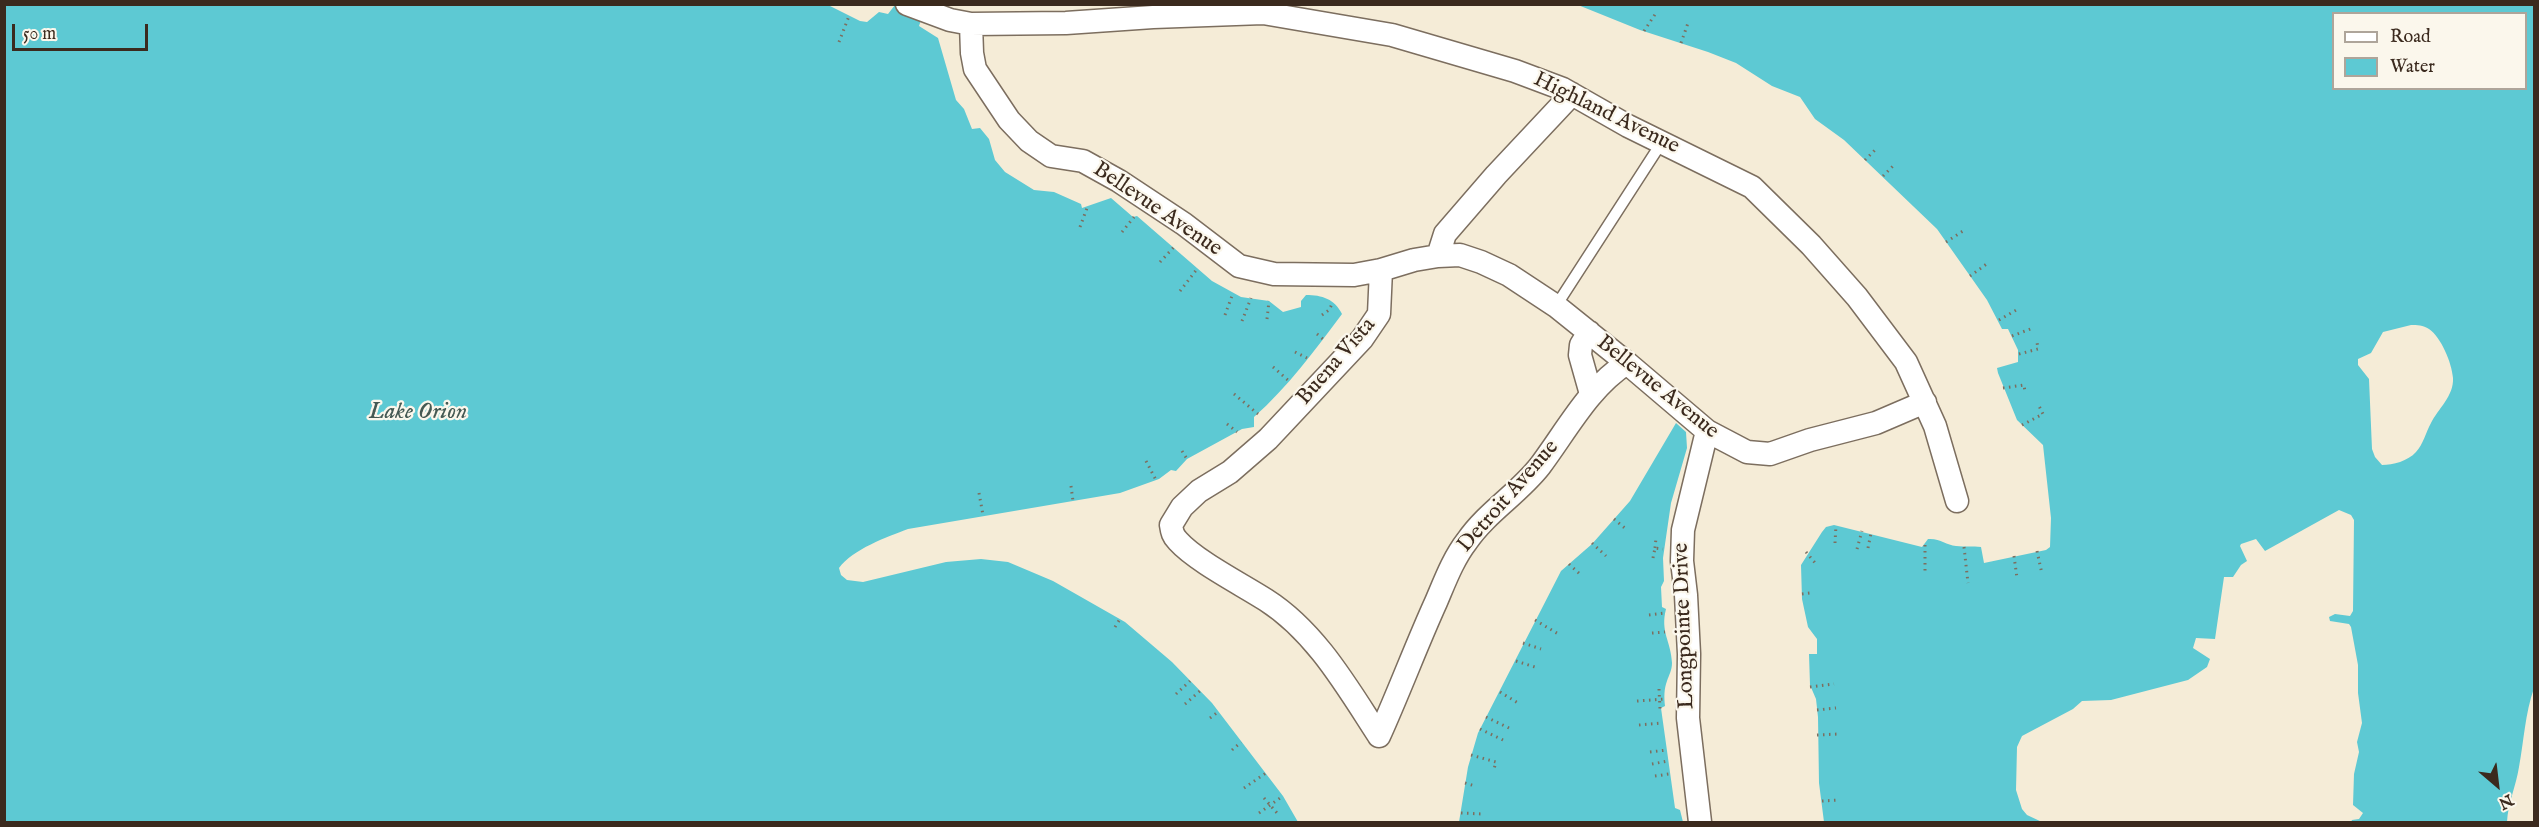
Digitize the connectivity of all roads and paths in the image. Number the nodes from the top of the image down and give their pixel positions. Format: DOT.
graph roads {
  1 [pos="907,4"];
  2 [pos="1656,13"];
  3 [pos="849,16"];
  4 [pos="960,22"];
  5 [pos="1688,23"];
  6 [pos="1644,31"];
  7 [pos="839,42"];
  8 [pos="1681,43"];
  9 [pos="1572,94"];
  10 [pos="1662,141"];
  11 [pos="1875,150"];
  12 [pos="1865,160"];
  13 [pos="1893,166"];
  14 [pos="1882,176"];
  15 [pos="1087,208"];
  16 [pos="1134,217"];
  17 [pos="1080,226"];
  18 [pos="1966,229"];
  19 [pos="1122,232"];
  20 [pos="1946,242"];
  21 [pos="1174,247"];
  22 [pos="1438,256"];
  23 [pos="1160,262"];
  24 [pos="1988,264"];
  25 [pos="1197,269"];
  26 [pos="1381,270"];
  27 [pos="1970,276"];
  28 [pos="1180,291"];
  29 [pos="1233,293"];
  30 [pos="1251,298"];
  31 [pos="1269,301"];
  32 [pos="1333,302"];
  33 [pos="1556,306"];
  34 [pos="2018,309"];
  35 [pos="1225,315"];
  36 [pos="1322,315"];
  37 [pos="1267,319"];
  38 [pos="1999,320"];
  39 [pos="1242,321"];
  40 [pos="2033,328"];
  41 [pos="1589,332"];
  42 [pos="1317,334"];
  43 [pos="2012,336"];
  44 [pos="1323,339"];
  45 [pos="2037,342"];
  46 [pos="1295,352"];
  47 [pos="2019,354"];
  48 [pos="1307,358"];
  49 [pos="1627,363"];
  50 [pos="1273,367"];
  51 [pos="1288,381"];
  52 [pos="2003,388"];
  53 [pos="2025,392"];
  54 [pos="1234,394"];
  55 [pos="1591,394"];
  56 [pos="1925,402"];
  57 [pos="2038,404"];
  58 [pos="1258,414"];
  59 [pos="1227,424"];
  60 [pos="2022,425"];
  61 [pos="1707,431"];
  62 [pos="1237,432"];
  63 [pos="1182,451"];
  64 [pos="1187,459"];
  65 [pos="1146,461"];
  66 [pos="1156,480"];
  67 [pos="1071,486"];
  68 [pos="979,493"];
  69 [pos="1073,501"];
  70 [pos="1957,501"];
  71 [pos="983,515"];
  72 [pos="1614,519"];
  73 [pos="1836,525"];
  74 [pos="1627,530"];
  75 [pos="1862,531"];
  76 [pos="1871,533"];
  77 [pos="1656,538"];
  78 [pos="1592,543"];
  79 [pos="1835,543"];
  80 [pos="1925,545"];
  81 [pos="1964,547"];
  82 [pos="1655,548"];
  83 [pos="1868,548"];
  84 [pos="1664,549"];
  85 [pos="1857,549"];
  86 [pos="2037,551"];
  87 [pos="1806,552"];
  88 [pos="1606,556"];
  89 [pos="2014,556"];
  90 [pos="1653,558"];
  91 [pos="1569,564"];
  92 [pos="1816,564"];
  93 [pos="2042,574"];
  94 [pos="1925,575"];
  95 [pos="1582,576"];
  96 [pos="2017,578"];
  97 [pos="1968,583"];
  98 [pos="1810,593"];
  99 [pos="1802,594"];
  100 [pos="1665,613"];
  101 [pos="1649,615"];
  102 [pos="1120,620"];
  103 [pos="1534,620"];
  104 [pos="1116,627"];
  105 [pos="1665,632"];
  106 [pos="1652,633"];
  107 [pos="1560,635"];
  108 [pos="1523,643"];
  109 [pos="1541,649"];
  110 [pos="1516,661"];
  111 [pos="1538,668"];
  112 [pos="1190,681"];
  113 [pos="1834,684"];
  114 [pos="1810,687"];
  115 [pos="1659,689"];
  116 [pos="1200,691"];
  117 [pos="1500,692"];
  118 [pos="1176,694"];
  119 [pos="1662,699"];
  120 [pos="1637,701"];
  121 [pos="1518,703"];
  122 [pos="1185,704"];
  123 [pos="1836,708"];
  124 [pos="1660,709"];
  125 [pos="1817,710"];
  126 [pos="1218,712"];
  127 [pos="1486,717"];
  128 [pos="1210,718"];
  129 [pos="1662,723"];
  130 [pos="1639,725"];
  131 [pos="1509,728"];
  132 [pos="1480,729"];
  133 [pos="1838,734"];
  134 [pos="1817,735"];
  135 [pos="1379,736"];
  136 [pos="1503,740"];
  137 [pos="1241,742"];
  138 [pos="1232,750"];
  139 [pos="1666,750"];
  140 [pos="1650,752"];
  141 [pos="1471,755"];
  142 [pos="1668,761"];
  143 [pos="1652,764"];
  144 [pos="1494,770"];
  145 [pos="1266,773"];
  146 [pos="1669,774"];
  147 [pos="1654,776"];
  148 [pos="1465,783"];
  149 [pos="1475,786"];
  150 [pos="1244,788"];
  151 [pos="1283,796"];
  152 [pos="1264,798"];
  153 [pos="1840,800"];
  154 [pos="1821,801"];
  155 [pos="1270,805"];
  156 [pos="1259,813"];
  157 [pos="1277,813"];
  158 [pos="1461,813"];
  159 [pos="1482,814"];
  160 [pos="1700,822"];
  1 -- 4 [label="street"];
  2 -- 6 [label="path"];
  3 -- 7 [label="path"];
  4 -- 9 [label="street, Highland Avenue"];
  4 -- 26 [label="street, Bellevue Avenue"];
  5 -- 8 [label="path"];
  9 -- 10 [label="street, Highland Avenue"];
  9 -- 22 [label="street"];
  10 -- 33 [label="lane"];
  10 -- 56 [label="street, Highland Avenue"];
  11 -- 12 [label="path"];
  13 -- 14 [label="path"];
  15 -- 17 [label="path"];
  16 -- 19 [label="path"];
  18 -- 20 [label="path"];
  21 -- 23 [label="path"];
  22 -- 26 [label="street"];
  22 -- 33 [label="street, Bellevue Avenue"];
  24 -- 27 [label="path"];
  25 -- 28 [label="path"];
  26 -- 135 [label="street, Buena Vista"];
  29 -- 35 [label="path"];
  30 -- 39 [label="path"];
  31 -- 37 [label="path"];
  32 -- 36 [label="path"];
  33 -- 41 [label="street, Bellevue Avenue"];
  34 -- 38 [label="path"];
  40 -- 43 [label="path"];
  41 -- 49 [label="street, Bellevue Avenue"];
  41 -- 55 [label="street"];
  42 -- 44 [label="path"];
  45 -- 47 [label="path"];
  46 -- 48 [label="path"];
  49 -- 55 [label="street, Detroit Avenue"];
  49 -- 61 [label="street, Bellevue Avenue"];
  50 -- 51 [label="path"];
  52 -- 53 [label="path"];
  54 -- 58 [label="path"];
  55 -- 135 [label="street, Detroit Avenue"];
  56 -- 61 [label="street, Bellevue Avenue"];
  56 -- 70 [label="street, Highland Avenue"];
  57 -- 60 [label="path"];
  59 -- 62 [label="path"];
  61 -- 160 [label="street, Longpointe Drive"];
  63 -- 64 [label="path"];
  65 -- 66 [label="path"];
  67 -- 69 [label="path"];
  68 -- 71 [label="path"];
  72 -- 74 [label="path"];
  73 -- 79 [label="path"];
  75 -- 85 [label="path"];
  76 -- 83 [label="path"];
  77 -- 82 [label="path"];
  78 -- 88 [label="path"];
  80 -- 94 [label="path"];
  81 -- 97 [label="path"];
  82 -- 84 [label="path"];
  82 -- 90 [label="path"];
  86 -- 93 [label="path"];
  87 -- 92 [label="path"];
  89 -- 96 [label="path"];
  91 -- 95 [label="path"];
  98 -- 99 [label="path"];
  100 -- 101 [label="path"];
  102 -- 104 [label="path"];
  103 -- 107 [label="path"];
  105 -- 106 [label="path"];
  108 -- 109 [label="path"];
  110 -- 111 [label="path"];
  112 -- 118 [label="path"];
  113 -- 114 [label="path"];
  115 -- 119 [label="path"];
  116 -- 122 [label="path"];
  117 -- 121 [label="path"];
  119 -- 120 [label="path"];
  119 -- 124 [label="path"];
  123 -- 125 [label="path"];
  126 -- 128 [label="path"];
  127 -- 131 [label="path"];
  129 -- 130 [label="path"];
  132 -- 136 [label="path"];
  133 -- 134 [label="path"];
  137 -- 138 [label="path"];
  139 -- 140 [label="path"];
  141 -- 144 [label="path"];
  142 -- 143 [label="path"];
  145 -- 150 [label="path"];
  146 -- 147 [label="path"];
  148 -- 149 [label="path"];
  151 -- 155 [label="path"];
  152 -- 155 [label="path"];
  153 -- 154 [label="path"];
  155 -- 156 [label="path"];
  155 -- 157 [label="path"];
  158 -- 159 [label="path"];
}
